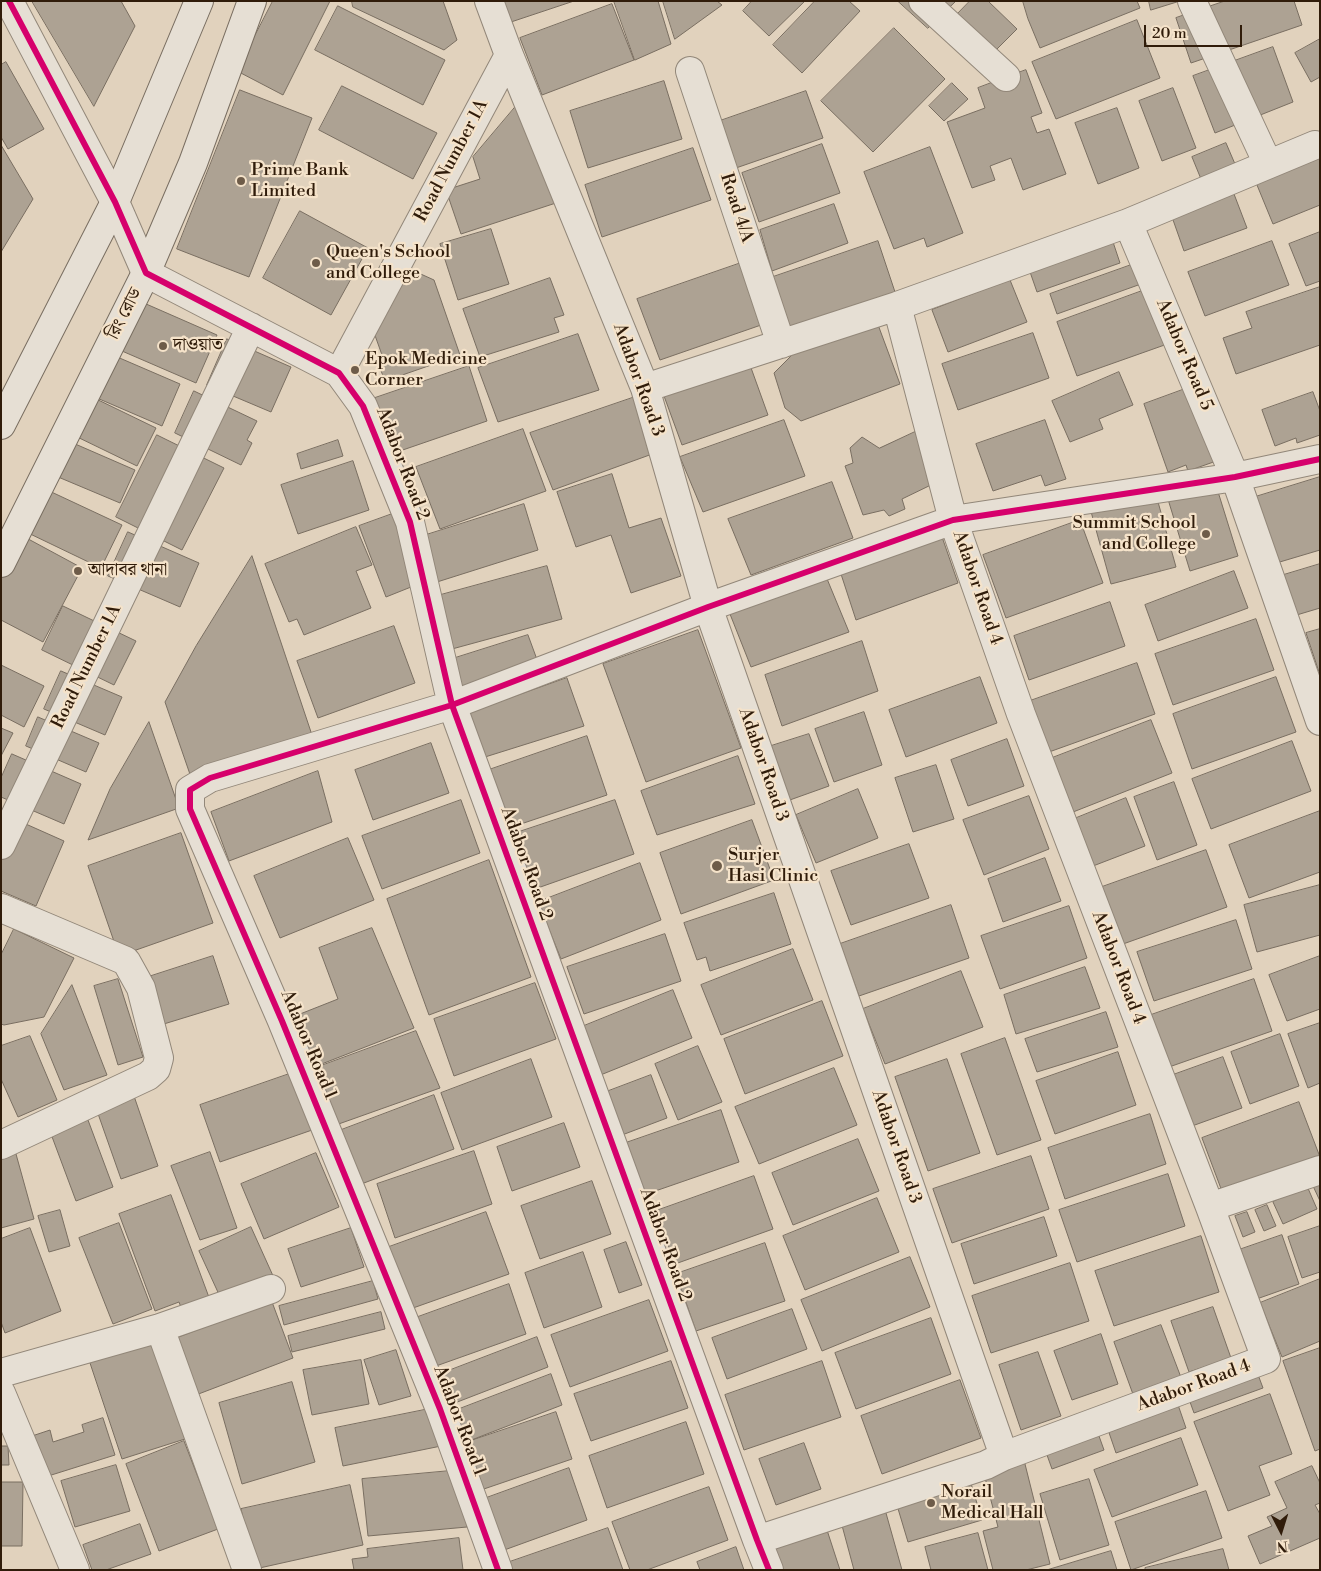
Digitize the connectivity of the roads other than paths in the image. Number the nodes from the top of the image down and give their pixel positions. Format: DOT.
graph roads {
  1 [pos="9,1"];
  2 [pos="199,1"];
  3 [pos="252,1"];
  4 [pos="489,1"];
  5 [pos="923,1"];
  6 [pos="1192,1"];
  7 [pos="509,55"];
  8 [pos="690,72"];
  9 [pos="1006,77"];
  10 [pos="1315,145"];
  11 [pos="1268,164"];
  12 [pos="115,202"];
  13 [pos="1128,223"];
  14 [pos="146,273"];
  15 [pos="897,306"];
  16 [pos="251,327"];
  17 [pos="781,344"];
  18 [pos="339,373"];
  19 [pos="645,388"];
  20 [pos="1,424"];
  21 [pos="1320,459"];
  22 [pos="1235,477"];
  23 [pos="953,520"];
  24 [pos="1,563"];
  25 [pos="708,607"];
  26 [pos="452,705"];
  27 [pos="1320,721"];
  28 [pos="1,845"];
  29 [pos="1,908"];
  30 [pos="1,1145"];
  31 [pos="1320,1170"];
  32 [pos="1210,1207"];
  33 [pos="272,1289"];
  34 [pos="160,1328"];
  35 [pos="1,1373"];
  36 [pos="1,1393"];
  37 [pos="1004,1456"];
  38 [pos="757,1540"];
  39 [pos="75,1570"];
  40 [pos="247,1570"];
  41 [pos="498,1570"];
  42 [pos="769,1570"];
  1 -- 12 [label="street"];
  2 -- 12 [label="street"];
  3 -- 14 [label="street, রিং রোড"];
  4 -- 7 [label="street, Adabor Road 3"];
  5 -- 9 [label="street"];
  6 -- 11 [label="street"];
  7 -- 18 [label="street, Road Number 1A"];
  7 -- 19 [label="street, Adabor Road 3"];
  8 -- 17 [label="street, Road 4/A"];
  10 -- 11 [label="street"];
  11 -- 13 [label="street"];
  12 -- 14 [label="street"];
  12 -- 20 [label="street"];
  13 -- 15 [label="street"];
  13 -- 22 [label="street, Adabor Road 5"];
  14 -- 16 [label="street, Adabor Road 2"];
  14 -- 24 [label="street, রিং রোড"];
  15 -- 17 [label="street"];
  15 -- 23 [label="street, Adabor Road 4"];
  16 -- 18 [label="street, Adabor Road 2"];
  16 -- 28 [label="street, Road Number 1A"];
  17 -- 19 [label="street"];
  18 -- 26 [label="street, Adabor Road 2"];
  19 -- 25 [label="street, Adabor Road 3"];
  21 -- 22 [label="street"];
  22 -- 23 [label="street"];
  22 -- 27 [label="street, Adabor Road 5"];
  23 -- 25 [label="street"];
  23 -- 32 [label="street, Adabor Road 4"];
  25 -- 26 [label="street"];
  25 -- 37 [label="street, Adabor Road 3"];
  26 -- 38 [label="street, Adabor Road 2"];
  26 -- 41 [label="street, Adabor Road 1"];
  29 -- 30 [label="street"];
  31 -- 32 [label="street"];
  32 -- 37 [label="street, Adabor Road 4"];
  33 -- 34 [label="street"];
  34 -- 35 [label="street"];
  34 -- 40 [label="street"];
  36 -- 39 [label="street"];
  37 -- 38 [label="street"];
  38 -- 42 [label="street, Adabor Road 2"];
}
